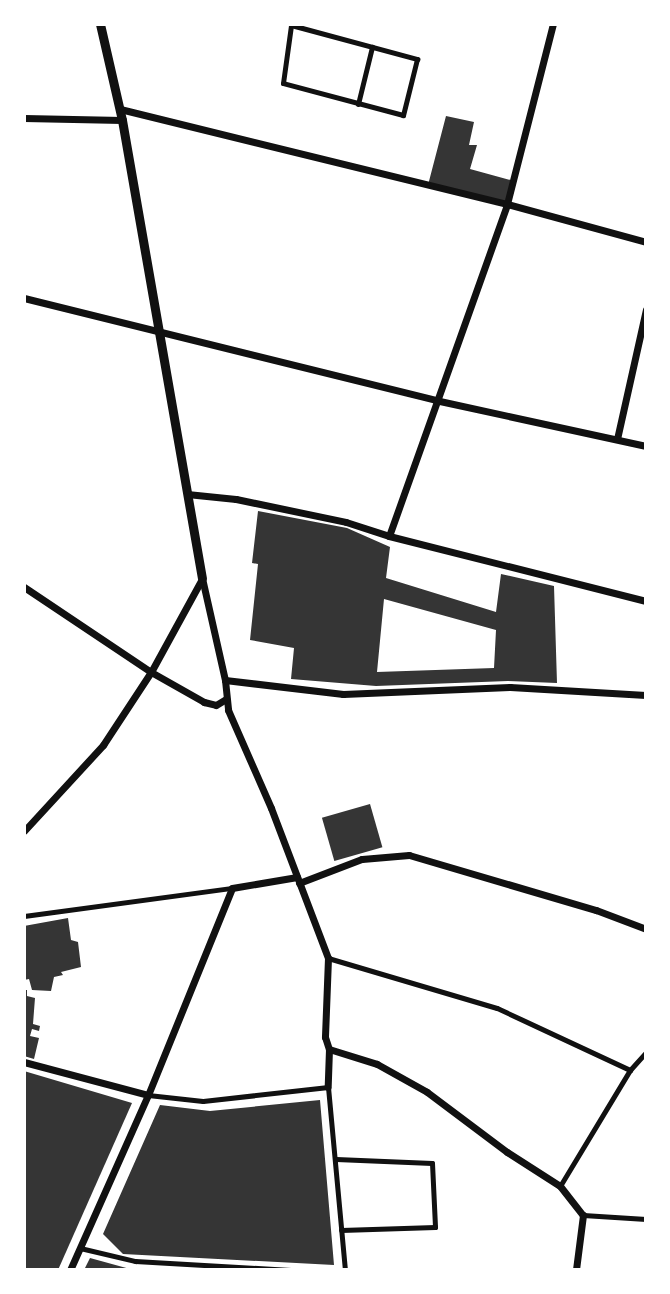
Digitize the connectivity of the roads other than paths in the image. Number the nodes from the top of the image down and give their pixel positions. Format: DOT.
graph roads {
  1 [pos="100,24"];
  2 [pos="554,24"];
  3 [pos="372,47"];
  4 [pos="358,104"];
  5 [pos="120,109"];
  6 [pos="24,118"];
  7 [pos="122,120"];
  8 [pos="507,204"];
  9 [pos="646,242"];
  10 [pos="24,298"];
  11 [pos="646,309"];
  12 [pos="160,331"];
  13 [pos="435,400"];
  14 [pos="617,439"];
  15 [pos="646,446"];
  16 [pos="187,495"];
  17 [pos="389,536"];
  18 [pos="202,578"];
  19 [pos="24,587"];
  20 [pos="646,601"];
  21 [pos="151,671"];
  22 [pos="225,680"];
  23 [pos="646,695"];
  24 [pos="226,699"];
  25 [pos="24,831"];
  26 [pos="298,880"];
  27 [pos="232,888"];
  28 [pos="24,916"];
  29 [pos="646,929"];
  30 [pos="328,958"];
  31 [pos="329,1049"];
  32 [pos="646,1052"];
  33 [pos="24,1062"];
  34 [pos="630,1070"];
  35 [pos="328,1087"];
  36 [pos="148,1095"];
  37 [pos="336,1159"];
  38 [pos="560,1186"];
  39 [pos="583,1215"];
  40 [pos="646,1219"];
  41 [pos="341,1230"];
  42 [pos="80,1248"];
  43 [pos="70,1269"];
  44 [pos="291,1269"];
  45 [pos="345,1269"];
  46 [pos="576,1269"];
  1 -- 5 [label="street"];
  2 -- 8 [label="street"];
  3 -- 4 [label="street"];
  3 -- 4 [label="street"];
  3 -- 4 [label="street"];
  5 -- 7 [label="street"];
  5 -- 8 [label="street"];
  6 -- 7 [label="street"];
  7 -- 12 [label="street"];
  8 -- 9 [label="street"];
  8 -- 13 [label="street"];
  10 -- 12 [label="street"];
  11 -- 14 [label="street"];
  12 -- 13 [label="street"];
  12 -- 16 [label="street"];
  13 -- 14 [label="street"];
  13 -- 17 [label="street"];
  14 -- 15 [label="street"];
  16 -- 17 [label="street"];
  16 -- 18 [label="street"];
  17 -- 20 [label="street"];
  18 -- 21 [label="street"];
  18 -- 22 [label="street"];
  19 -- 21 [label="street"];
  21 -- 24 [label="street"];
  21 -- 25 [label="street"];
  22 -- 23 [label="street"];
  22 -- 24 [label="street"];
  24 -- 26 [label="street"];
  26 -- 27 [label="street"];
  26 -- 29 [label="street"];
  26 -- 30 [label="street"];
  27 -- 28 [label="street"];
  27 -- 36 [label="street"];
  30 -- 31 [label="street"];
  30 -- 34 [label="street"];
  31 -- 35 [label="street"];
  31 -- 38 [label="street"];
  32 -- 34 [label="street"];
  33 -- 36 [label="street"];
  34 -- 38 [label="street"];
  35 -- 36 [label="street"];
  35 -- 37 [label="street"];
  36 -- 42 [label="street"];
  37 -- 41 [label="street"];
  37 -- 41 [label="street"];
  38 -- 39 [label="street"];
  39 -- 40 [label="street"];
  39 -- 46 [label="street"];
  41 -- 45 [label="street"];
  42 -- 43 [label="street"];
  42 -- 44 [label="street"];
}
